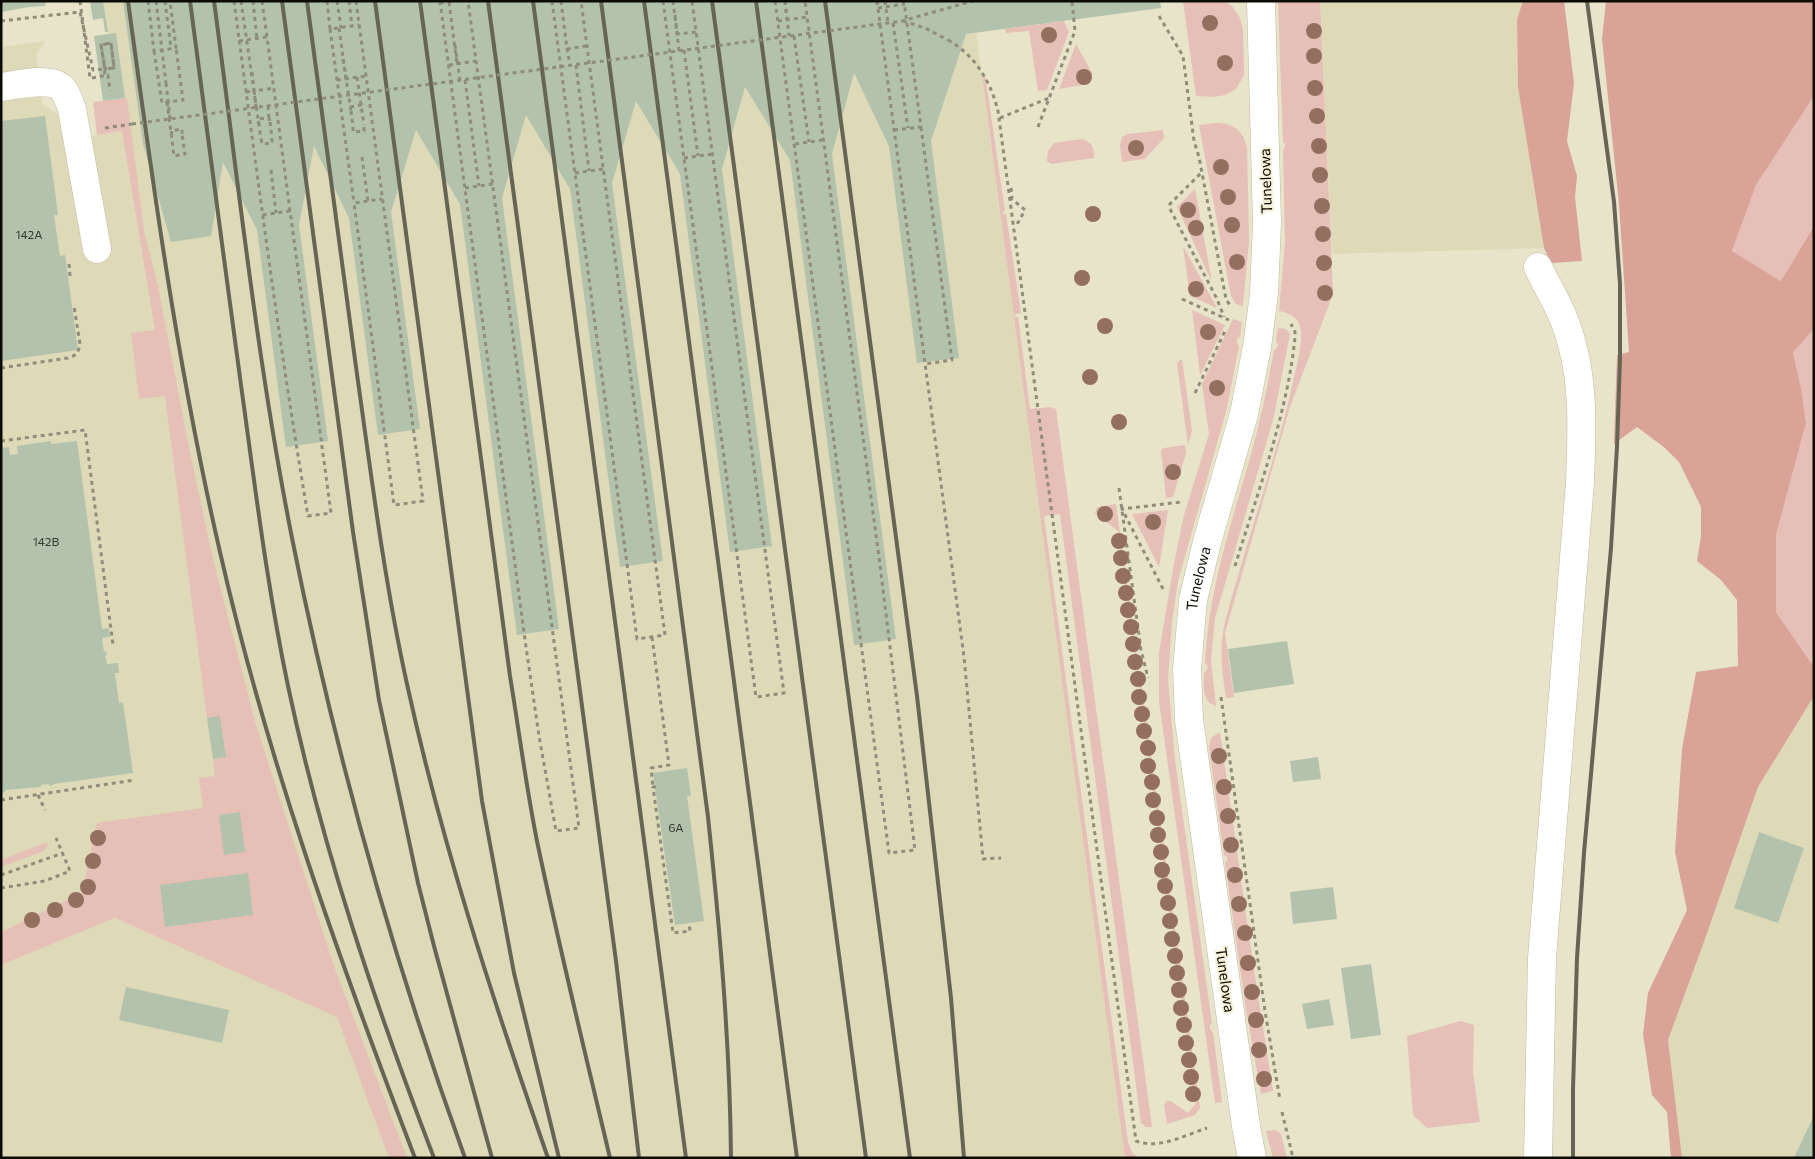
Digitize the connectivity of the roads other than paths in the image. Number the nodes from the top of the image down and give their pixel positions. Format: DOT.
graph roads {
  1 [pos="1258,3"];
  2 [pos="1,87"];
  3 [pos="98,249"];
  4 [pos="1538,266"];
  5 [pos="1252,1158"];
  6 [pos="1538,1158"];
  1 -- 5 [label="street, Tunelowa"];
  2 -- 3 [label="street"];
  4 -- 6 [label="street"];
}
